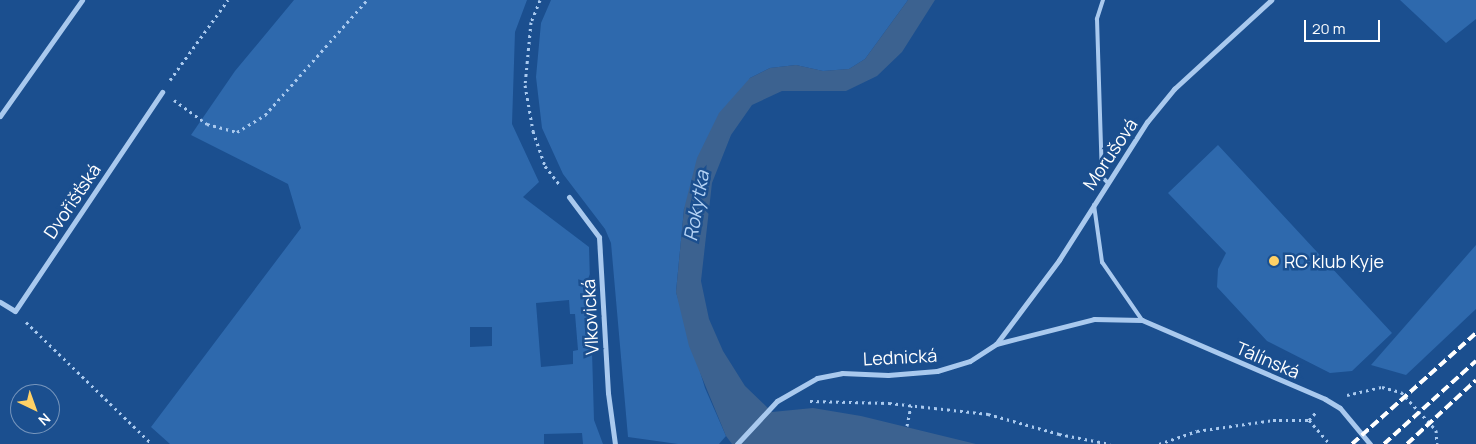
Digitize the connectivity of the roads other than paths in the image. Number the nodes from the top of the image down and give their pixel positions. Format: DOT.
graph roads {
  1 [pos="82,0"];
  2 [pos="1103,0"];
  3 [pos="1271,0"];
  4 [pos="162,92"];
  5 [pos="0,116"];
  6 [pos="1107,182"];
  7 [pos="569,197"];
  8 [pos="1093,204"];
  9 [pos="0,302"];
  10 [pos="1142,320"];
  11 [pos="996,344"];
  12 [pos="615,444"];
  13 [pos="737,444"];
  14 [pos="1370,444"];
  1 -- 5 [label="street"];
  2 -- 6 [label="lane"];
  3 -- 6 [label="street, Morušová"];
  4 -- 9 [label="street, Dvořišťská"];
  6 -- 8 [label="street, Morušová"];
  7 -- 12 [label="street, Vlkovická"];
  8 -- 10 [label="lane"];
  8 -- 11 [label="street, Morušová"];
  10 -- 11 [label="street, Lednická"];
  10 -- 14 [label="street, Tálínská"];
  11 -- 13 [label="street, Lednická"];
}
